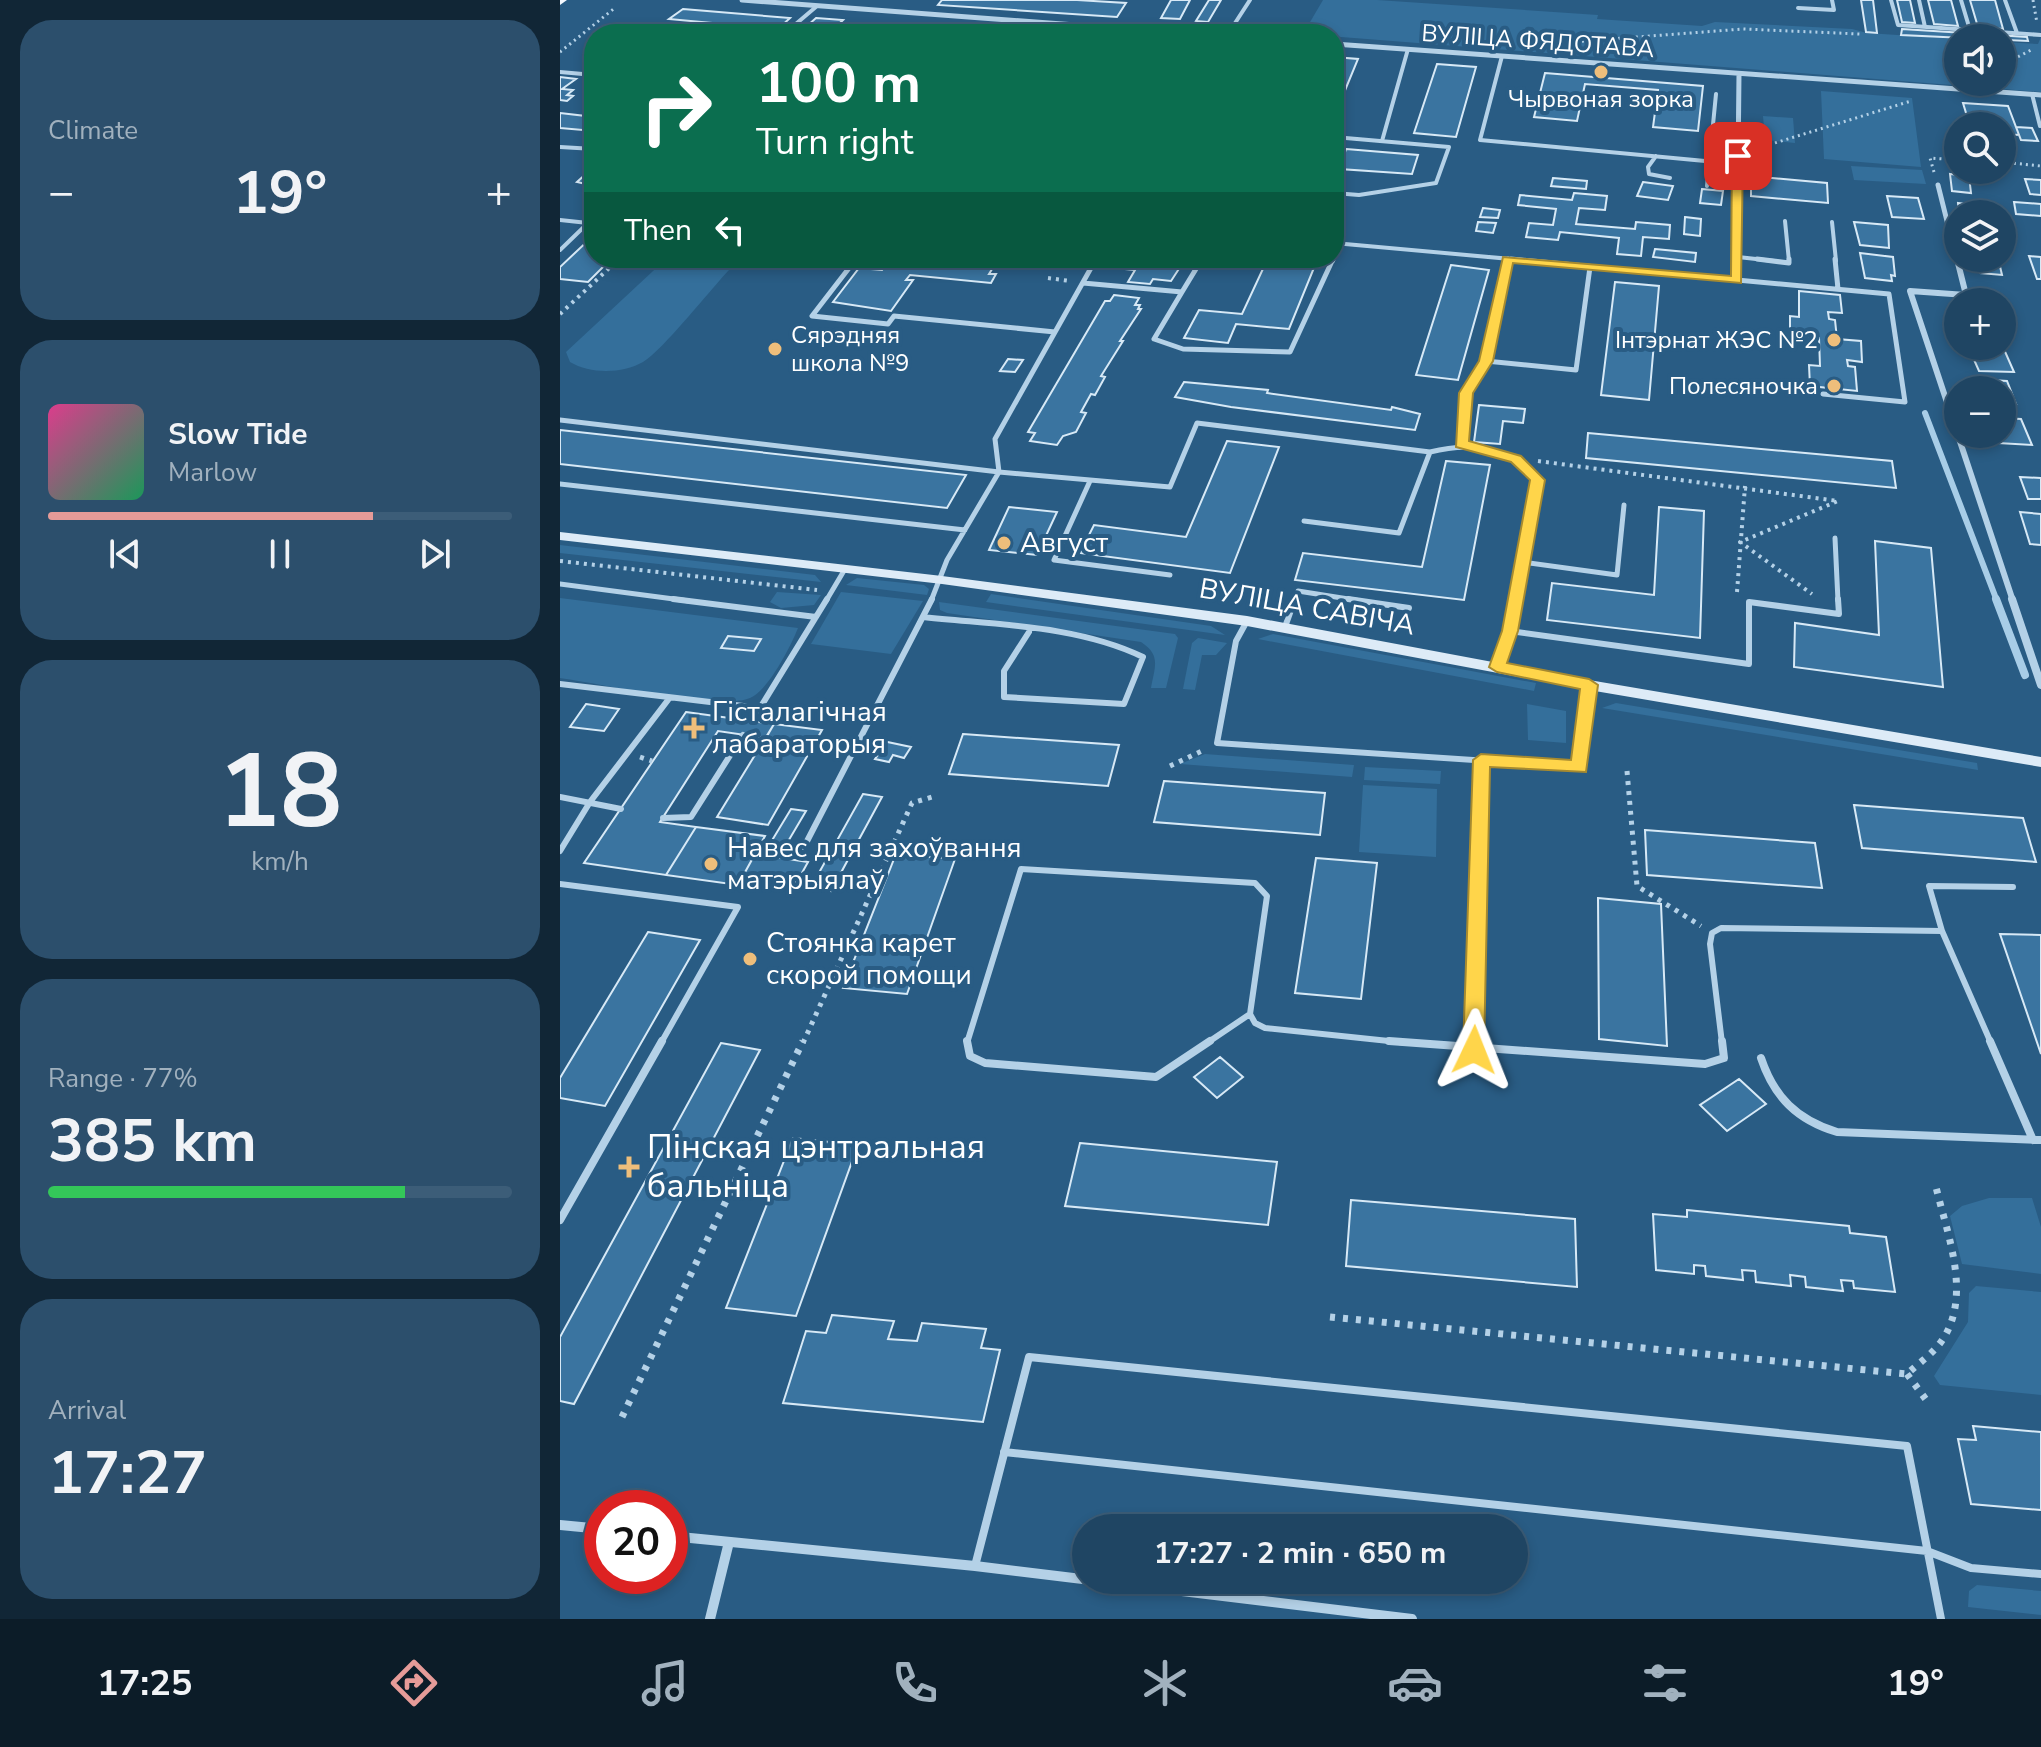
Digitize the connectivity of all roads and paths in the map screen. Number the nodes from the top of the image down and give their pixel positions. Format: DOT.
graph roads {
  1 [pos="742,0"];
  2 [pos="1250,0"];
  3 [pos="1832,0"];
  4 [pos="1891,0"];
  5 [pos="1919,0"];
  6 [pos="1961,0"];
  7 [pos="2005,0"];
  8 [pos="817,6"];
  9 [pos="616,7"];
  10 [pos="1798,8"];
  11 [pos="595,24"];
  12 [pos="796,24"];
  13 [pos="1039,24"];
  14 [pos="1234,24"];
  15 [pos="1968,24"];
  16 [pos="1925,27"];
  17 [pos="1944,28"];
  18 [pos="584,33"];
  19 [pos="2017,33"];
  20 [pos="1860,34"];
  21 [pos="2041,35"];
  22 [pos="1548,44"];
  23 [pos="1344,45"];
  24 [pos="2041,45"];
  25 [pos="1408,49"];
  26 [pos="560,52"];
  27 [pos="1502,56"];
  28 [pos="2016,58"];
  29 [pos="560,72"];
  30 [pos="584,74"];
  31 [pos="1739,74"];
  32 [pos="1716,94"];
  33 [pos="2032,94"];
  34 [pos="2041,95"];
  35 [pos="1916,100"];
  36 [pos="2040,126"];
  37 [pos="1344,138"];
  38 [pos="1382,141"];
  39 [pos="560,147"];
  40 [pos="584,148"];
  41 [pos="1656,156"];
  42 [pos="1738,156"];
  43 [pos="1944,159"];
  44 [pos="1711,161"];
  45 [pos="2016,163"];
  46 [pos="1737,164"];
  47 [pos="2041,166"];
  48 [pos="1670,178"];
  49 [pos="1938,185"];
  50 [pos="1707,186"];
  51 [pos="1344,194"];
  52 [pos="560,220"];
  53 [pos="1785,221"];
  54 [pos="1832,222"];
  55 [pos="584,223"];
  56 [pos="584,227"];
  57 [pos="1344,244"];
  58 [pos="560,250"];
  59 [pos="1738,257"];
  60 [pos="1508,259"];
  61 [pos="1590,267"];
  62 [pos="609,268"];
  63 [pos="849,268"];
  64 [pos="1091,268"];
  65 [pos="1197,268"];
  66 [pos="1329,268"];
  67 [pos="1737,280"];
  68 [pos="1083,283"];
  69 [pos="1838,289"];
  70 [pos="1182,292"];
  71 [pos="560,314"];
  72 [pos="1055,332"];
  73 [pos="1486,361"];
  74 [pos="1823,394"];
  75 [pos="560,420"];
  76 [pos="1461,444"];
  77 [pos="1430,452"];
  78 [pos="1516,459"];
  79 [pos="999,472"];
  80 [pos="1090,481"];
  81 [pos="560,484"];
  82 [pos="1745,486"];
  83 [pos="1624,505"];
  84 [pos="1304,521"];
  85 [pos="965,530"];
  86 [pos="560,536"];
  87 [pos="1835,538"];
  88 [pos="1740,542"];
  89 [pos="560,561"];
  90 [pos="1522,562"];
  91 [pos="845,569"];
  92 [pos="1170,575"];
  93 [pos="942,580"];
  94 [pos="560,584"];
  95 [pos="831,591"];
  96 [pos="1736,602"];
  97 [pos="1409,608"];
  98 [pos="1839,614"];
  99 [pos="816,617"];
  100 [pos="923,617"];
  101 [pos="1247,621"];
  102 [pos="1285,627"];
  103 [pos="1510,631"];
  104 [pos="1029,632"];
  105 [pos="1497,667"];
  106 [pos="560,684"];
  107 [pos="1589,685"];
  108 [pos="2041,685"];
  109 [pos="668,700"];
  110 [pos="760,708"];
  111 [pos="752,721"];
  112 [pos="743,735"];
  113 [pos="1481,760"];
  114 [pos="2041,762"];
  115 [pos="1627,771"];
  116 [pos="560,797"];
  117 [pos="932,797"];
  118 [pos="590,802"];
  119 [pos="621,809"];
  120 [pos="663,818"];
  121 [pos="804,847"];
  122 [pos="560,851"];
  123 [pos="560,884"];
  124 [pos="2013,887"];
  125 [pos="1942,931"];
  126 [pos="1712,933"];
  127 [pos="1250,1014"];
  128 [pos="1474,1050"];
  129 [pos="1761,1058"];
  130 [pos="2037,1140"];
  131 [pos="1936,1187"];
  132 [pos="560,1220"];
  133 [pos="1330,1317"];
  134 [pos="1907,1374"];
  135 [pos="1930,1405"];
  136 [pos="622,1417"];
  137 [pos="1004,1452"];
  138 [pos="560,1525"];
  139 [pos="584,1527"];
  140 [pos="688,1538"];
  141 [pos="729,1542"];
  142 [pos="1927,1551"];
  143 [pos="975,1566"];
  144 [pos="2041,1574"];
  145 [pos="1370,1617"];
  146 [pos="710,1619"];
  147 [pos="1412,1619"];
  148 [pos="1941,1619"];
  1 -- 8 [label="street"];
  2 -- 14 [label="lane"];
  3 -- 10 [label="lane"];
  4 -- 16 [label="lane"];
  5 -- 16 [label="lane"];
  6 -- 15 [label="lane"];
  7 -- 19 [label="lane"];
  8 -- 12 [label="lane"];
  8 -- 13 [label="street"];
  9 -- 11 [label="path"];
  16 -- 17 [label="lane"];
  18 -- 26 [label="path"];
  19 -- 21 [label="lane"];
  20 -- 22 [label="path"];
  23 -- 25 [label="street, ВУЛІЦА ФЯДОТАВА"];
  24 -- 28 [label="path"];
  25 -- 27 [label="street, ВУЛІЦА ФЯДОТАВА"];
  25 -- 38 [label="lane"];
  27 -- 31 [label="street, ВУЛІЦА ФЯДОТАВА"];
  27 -- 41 [label="lane"];
  29 -- 30 [label="lane"];
  31 -- 33 [label="street, ВУЛІЦА ФЯДОТАВА"];
  31 -- 42 [label="street"];
  32 -- 44 [label="lane"];
  33 -- 34 [label="street, ВУЛІЦА ФЯДОТАВА"];
  33 -- 36 [label="lane"];
  35 -- 42 [label="path"];
  37 -- 38 [label="lane"];
  38 -- 51 [label="lane"];
  39 -- 40 [label="lane"];
  41 -- 44 [label="lane"];
  41 -- 48 [label="lane"];
  42 -- 46 [label="street"];
  43 -- 49 [label="path"];
  44 -- 46 [label="lane"];
  44 -- 50 [label="lane"];
  45 -- 47 [label="path"];
  46 -- 59 [label="street"];
  49 -- 108 [label="street"];
  52 -- 55 [label="lane"];
  53 -- 59 [label="lane"];
  54 -- 69 [label="lane"];
  56 -- 58 [label="lane"];
  57 -- 60 [label="lane"];
  59 -- 67 [label="street"];
  60 -- 61 [label="lane"];
  60 -- 73 [label="lane"];
  61 -- 67 [label="lane"];
  61 -- 73 [label="lane"];
  62 -- 71 [label="path"];
  63 -- 72 [label="lane"];
  64 -- 68 [label="lane"];
  65 -- 70 [label="lane"];
  66 -- 70 [label="lane"];
  67 -- 69 [label="lane"];
  68 -- 70 [label="lane"];
  68 -- 72 [label="lane"];
  69 -- 74 [label="lane"];
  72 -- 79 [label="lane"];
  73 -- 76 [label="lane"];
  75 -- 79 [label="lane"];
  76 -- 77 [label="lane"];
  76 -- 78 [label="lane"];
  77 -- 80 [label="lane"];
  77 -- 84 [label="lane"];
  78 -- 82 [label="path"];
  78 -- 90 [label="lane"];
  79 -- 80 [label="lane"];
  79 -- 85 [label="lane"];
  80 -- 92 [label="lane"];
  81 -- 85 [label="lane"];
  82 -- 88 [label="path"];
  82 -- 88 [label="path"];
  83 -- 90 [label="lane"];
  85 -- 93 [label="lane"];
  86 -- 91 [label="street, ВУЛІЦА САВІЧА"];
  87 -- 98 [label="lane"];
  88 -- 96 [label="path"];
  88 -- 98 [label="path"];
  89 -- 95 [label="path"];
  90 -- 103 [label="lane"];
  91 -- 93 [label="street, ВУЛІЦА САВІЧА"];
  91 -- 95 [label="lane"];
  93 -- 100 [label="lane"];
  93 -- 101 [label="street, ВУЛІЦА САВІЧА"];
  94 -- 99 [label="lane"];
  95 -- 99 [label="lane"];
  97 -- 102 [label="lane"];
  98 -- 103 [label="lane"];
  99 -- 110 [label="lane"];
  100 -- 104 [label="lane"];
  100 -- 121 [label="lane"];
  101 -- 102 [label="street, ВУЛІЦА САВІЧА"];
  101 -- 113 [label="lane"];
  102 -- 105 [label="street, ВУЛІЦА САВІЧА"];
  103 -- 105 [label="lane"];
  104 -- 104 [label="lane"];
  105 -- 107 [label="street, ВУЛІЦА САВІЧА"];
  106 -- 109 [label="lane"];
  107 -- 113 [label="lane"];
  107 -- 114 [label="street, ВУЛІЦА САВІЧА"];
  109 -- 110 [label="lane"];
  109 -- 118 [label="lane"];
  110 -- 111 [label="lane"];
  112 -- 120 [label="lane"];
  113 -- 128 [label="lane"];
  115 -- 126 [label="path"];
  116 -- 118 [label="lane"];
  117 -- 136 [label="path"];
  118 -- 119 [label="lane"];
  118 -- 122 [label="lane"];
  123 -- 132 [label="lane"];
  124 -- 125 [label="lane"];
  125 -- 126 [label="lane"];
  125 -- 130 [label="lane"];
  126 -- 128 [label="lane"];
  127 -- 127 [label="lane"];
  127 -- 128 [label="lane"];
  129 -- 130 [label="lane"];
  131 -- 134 [label="path"];
  133 -- 134 [label="path"];
  134 -- 135 [label="path"];
  137 -- 142 [label="lane"];
  137 -- 142 [label="lane"];
  137 -- 143 [label="lane"];
  138 -- 139 [label="street"];
  140 -- 141 [label="street"];
  141 -- 143 [label="street"];
  141 -- 146 [label="street"];
  142 -- 144 [label="lane"];
  142 -- 148 [label="lane"];
  143 -- 145 [label="street"];
  145 -- 147 [label="street"];
}
